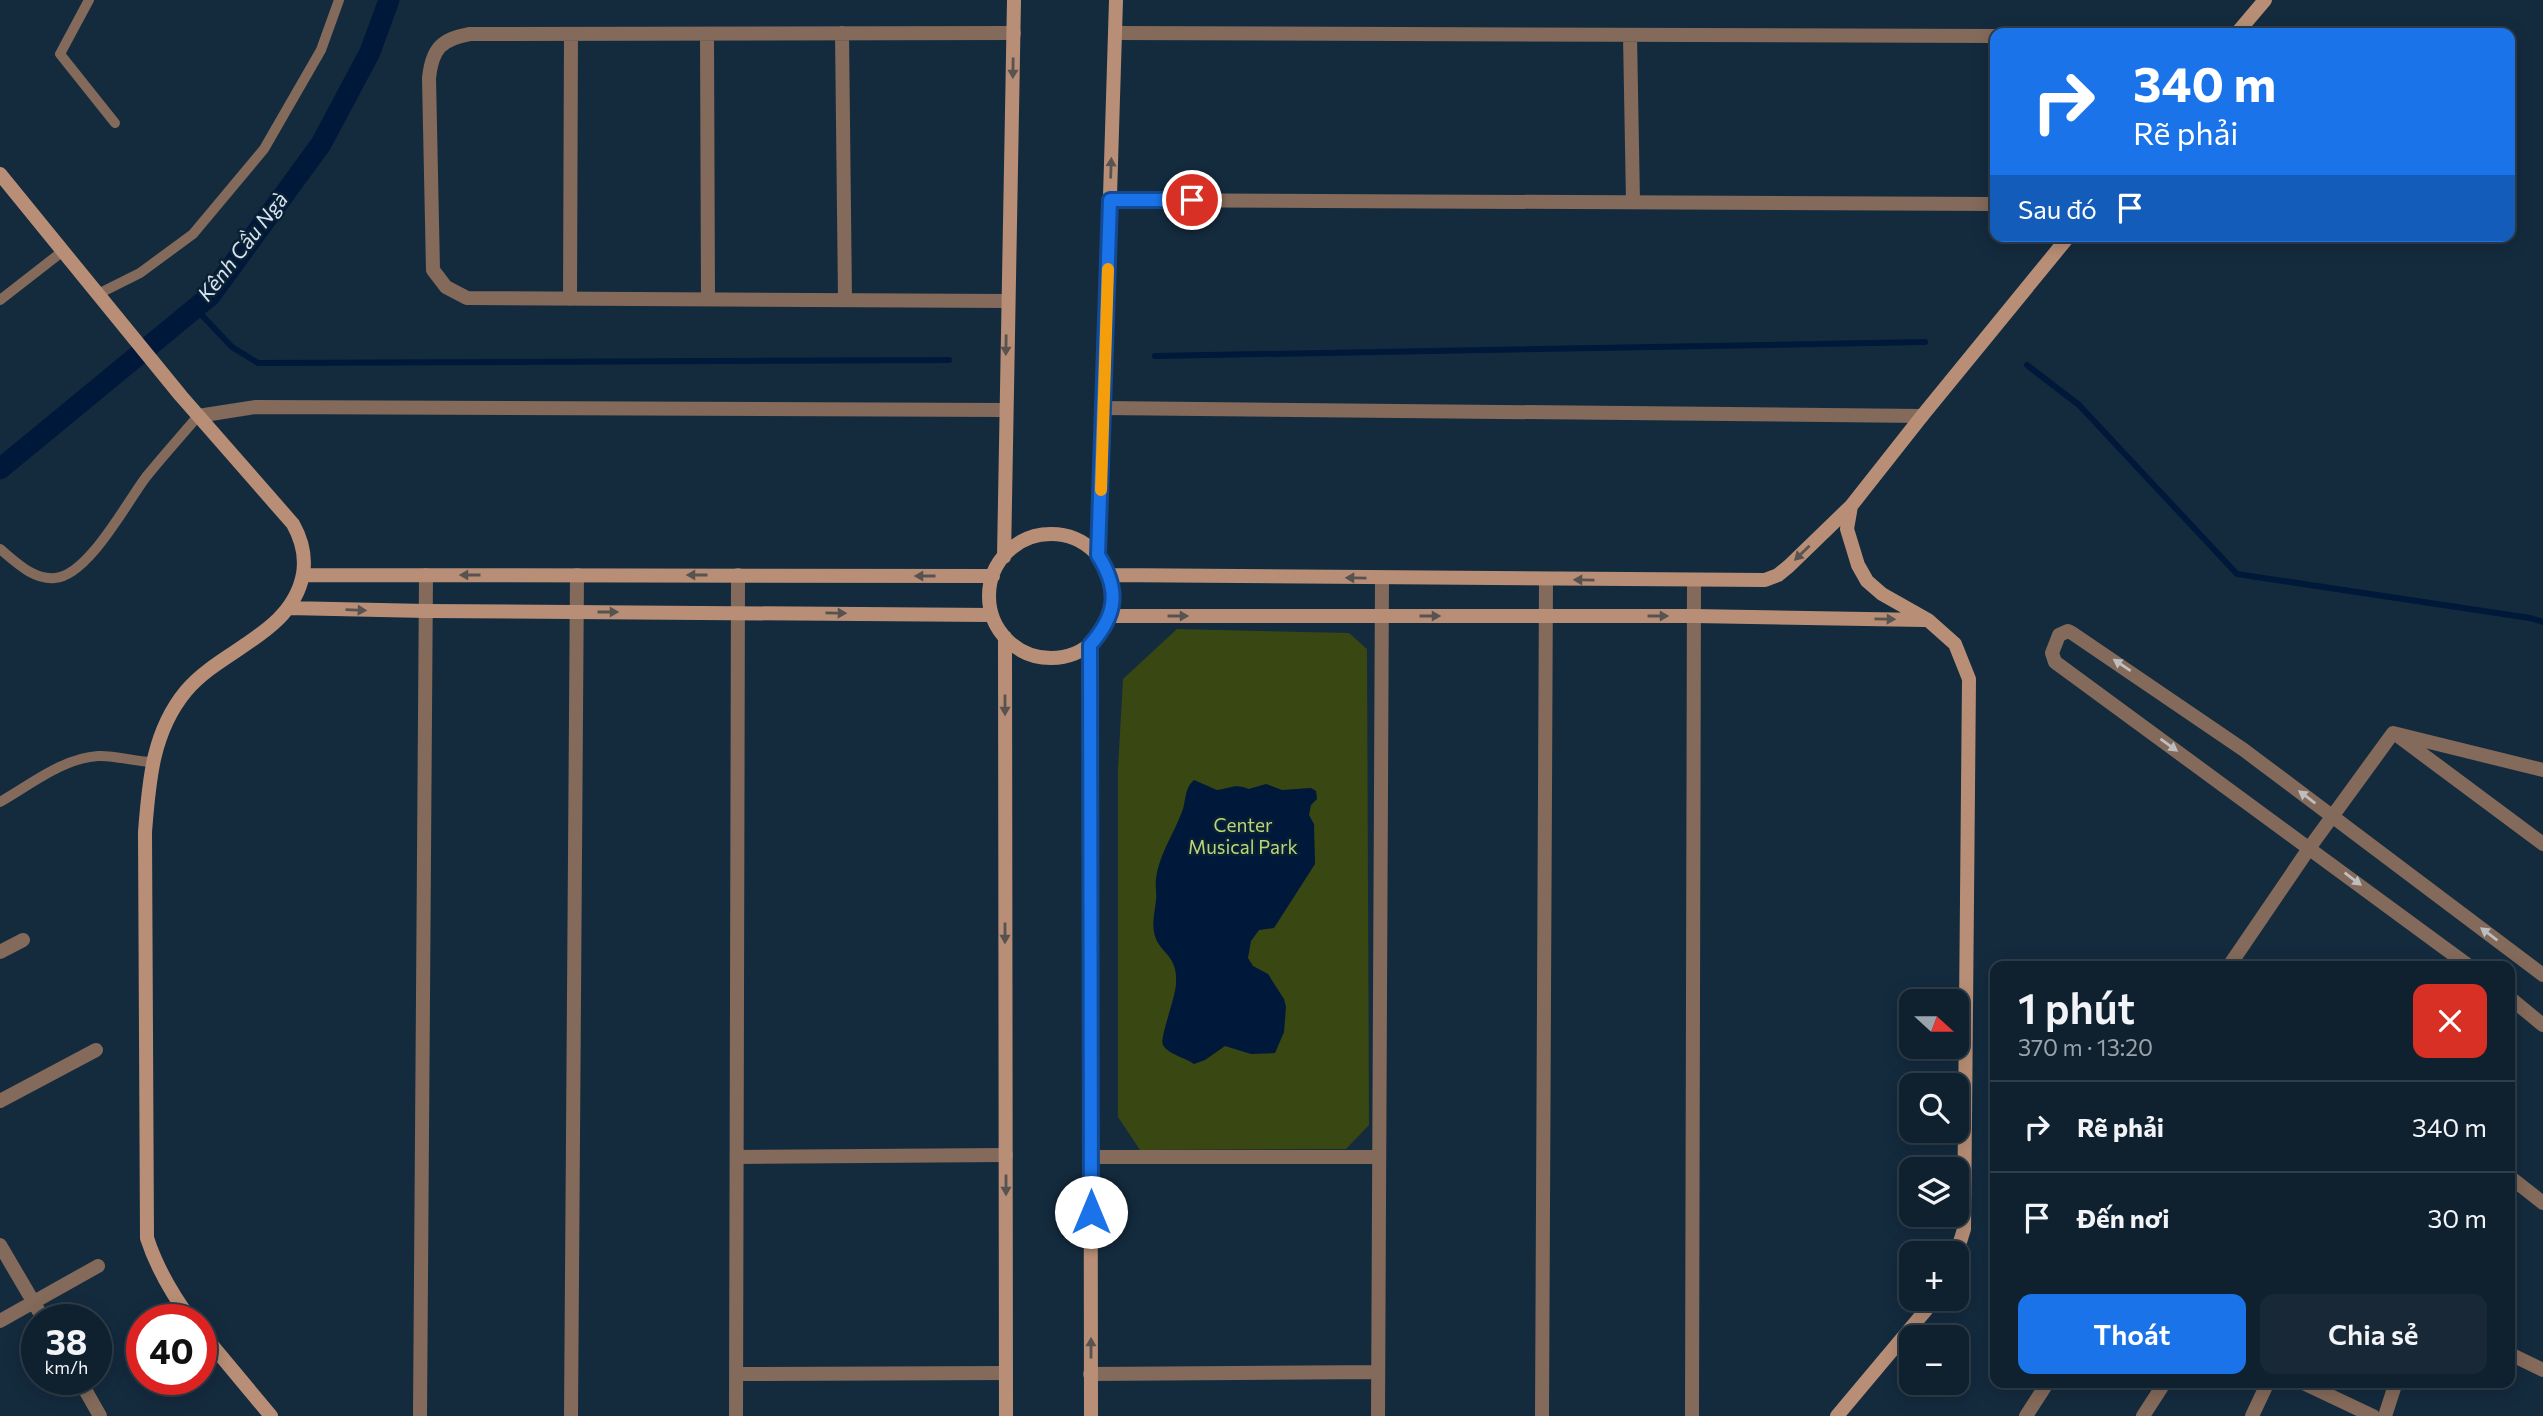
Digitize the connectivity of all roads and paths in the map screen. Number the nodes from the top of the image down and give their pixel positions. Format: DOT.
graph roads {
  1 [pos="89,0"];
  2 [pos="339,0"];
  3 [pos="1014,0"];
  4 [pos="1116,0"];
  5 [pos="2265,0"];
  6 [pos="2240,28"];
  7 [pos="842,33"];
  8 [pos="1014,33"];
  9 [pos="1115,33"];
  10 [pos="571,34"];
  11 [pos="707,34"];
  12 [pos="1630,35"];
  13 [pos="1990,36"];
  14 [pos="115,123"];
  15 [pos="0,174"];
  16 [pos="1110,200"];
  17 [pos="1633,202"];
  18 [pos="1990,204"];
  19 [pos="2064,242"];
  20 [pos="63,251"];
  21 [pos="98,294"];
  22 [pos="570,299"];
  23 [pos="708,299"];
  24 [pos="0,300"];
  25 [pos="845,300"];
  26 [pos="1007,301"];
  27 [pos="1103,408"];
  28 [pos="1004,410"];
  29 [pos="198,415"];
  30 [pos="1922,416"];
  31 [pos="1851,506"];
  32 [pos="0,549"];
  33 [pos="1098,555"];
  34 [pos="1004,556"];
  35 [pos="303,575"];
  36 [pos="426,575"];
  37 [pos="577,575"];
  38 [pos="738,575"];
  39 [pos="1110,575"];
  40 [pos="993,576"];
  41 [pos="1382,578"];
  42 [pos="1546,580"];
  43 [pos="1694,581"];
  44 [pos="288,608"];
  45 [pos="426,611"];
  46 [pos="577,612"];
  47 [pos="738,612"];
  48 [pos="992,615"];
  49 [pos="1546,615"];
  50 [pos="1694,615"];
  51 [pos="1110,616"];
  52 [pos="1382,616"];
  53 [pos="1928,620"];
  54 [pos="1005,637"];
  55 [pos="1090,645"];
  56 [pos="2393,733"];
  57 [pos="152,762"];
  58 [pos="2543,770"];
  59 [pos="0,802"];
  60 [pos="2333,816"];
  61 [pos="2543,844"];
  62 [pos="2310,847"];
  63 [pos="23,940"];
  64 [pos="0,952"];
  65 [pos="2235,961"];
  66 [pos="2462,961"];
  67 [pos="2543,975"];
  68 [pos="2515,1002"];
  69 [pos="2543,1025"];
  70 [pos="96,1050"];
  71 [pos="0,1101"];
  72 [pos="1006,1155"];
  73 [pos="737,1157"];
  74 [pos="1091,1157"];
  75 [pos="1379,1157"];
  76 [pos="2515,1181"];
  77 [pos="2543,1203"];
  78 [pos="1960,1241"];
  79 [pos="0,1245"];
  80 [pos="98,1266"];
  81 [pos="34,1302"];
  82 [pos="180,1304"];
  83 [pos="1925,1311"];
  84 [pos="0,1321"];
  85 [pos="217,1351"];
  86 [pos="2515,1356"];
  87 [pos="2543,1370"];
  88 [pos="1006,1373"];
  89 [pos="1378,1373"];
  90 [pos="736,1374"];
  91 [pos="1090,1374"];
  92 [pos="2044,1388"];
  93 [pos="2161,1388"];
  94 [pos="2265,1388"];
  95 [pos="2313,1388"];
  96 [pos="2393,1388"];
  97 [pos="88,1395"];
  98 [pos="2369,1415"];
  99 [pos="100,1416"];
  100 [pos="271,1416"];
  101 [pos="420,1416"];
  102 [pos="571,1416"];
  103 [pos="736,1416"];
  104 [pos="1006,1416"];
  105 [pos="1091,1416"];
  106 [pos="1378,1416"];
  107 [pos="1542,1416"];
  108 [pos="1692,1416"];
  109 [pos="1836,1416"];
  110 [pos="2026,1416"];
  111 [pos="2143,1416"];
  112 [pos="2252,1416"];
  113 [pos="2385,1416"];
  1 -- 14 [label="lane"];
  2 -- 21 [label="lane"];
  3 -- 8 [label="street"];
  4 -- 9 [label="street"];
  5 -- 6 [label="street"];
  7 -- 8 [label="street"];
  7 -- 11 [label="street"];
  7 -- 25 [label="street"];
  8 -- 26 [label="street, one-way"];
  9 -- 12 [label="street"];
  16 -- 9 [label="street, one-way"];
  10 -- 11 [label="street"];
  10 -- 22 [label="street"];
  10 -- 22 [label="street"];
  11 -- 23 [label="street"];
  12 -- 13 [label="street"];
  12 -- 17 [label="street"];
  15 -- 20 [label="street"];
  16 -- 17 [label="street"];
  16 -- 27 [label="street"];
  17 -- 18 [label="street"];
  19 -- 30 [label="street"];
  20 -- 21 [label="street"];
  20 -- 24 [label="lane"];
  21 -- 29 [label="street"];
  22 -- 23 [label="street"];
  23 -- 25 [label="street"];
  25 -- 26 [label="street"];
  26 -- 28 [label="street, one-way"];
  27 -- 30 [label="street"];
  27 -- 33 [label="street"];
  28 -- 29 [label="street"];
  28 -- 34 [label="street"];
  29 -- 32 [label="lane"];
  29 -- 35 [label="street"];
  30 -- 31 [label="street"];
  31 -- 43 [label="street, one-way"];
  31 -- 53 [label="street"];
  33 -- 34 [label="street"];
  33 -- 39 [label="street"];
  34 -- 40 [label="street"];
  35 -- 36 [label="street"];
  35 -- 44 [label="street"];
  37 -- 36 [label="street, one-way"];
  36 -- 45 [label="street"];
  38 -- 37 [label="street, one-way"];
  37 -- 46 [label="street"];
  40 -- 38 [label="street, one-way"];
  38 -- 47 [label="street"];
  41 -- 39 [label="street, one-way"];
  39 -- 51 [label="street"];
  40 -- 48 [label="street"];
  41 -- 42 [label="street"];
  41 -- 52 [label="street"];
  43 -- 42 [label="street, one-way"];
  42 -- 49 [label="street"];
  43 -- 50 [label="street"];
  44 -- 45 [label="street, one-way"];
  44 -- 57 [label="street"];
  45 -- 46 [label="street"];
  45 -- 101 [label="street"];
  46 -- 47 [label="street, one-way"];
  46 -- 102 [label="street"];
  47 -- 48 [label="street, one-way"];
  47 -- 73 [label="street"];
  48 -- 54 [label="street"];
  49 -- 50 [label="street, one-way"];
  52 -- 49 [label="street, one-way"];
  49 -- 107 [label="street"];
  50 -- 53 [label="street, one-way"];
  50 -- 108 [label="street"];
  51 -- 52 [label="street, one-way"];
  51 -- 55 [label="street"];
  52 -- 75 [label="street"];
  53 -- 78 [label="street"];
  54 -- 55 [label="street"];
  54 -- 72 [label="street, one-way"];
  55 -- 74 [label="street"];
  56 -- 58 [label="street"];
  56 -- 60 [label="street"];
  56 -- 61 [label="street"];
  57 -- 59 [label="lane"];
  57 -- 82 [label="street"];
  60 -- 62 [label="street"];
  60 -- 62 [label="street, one-way"];
  67 -- 60 [label="street, one-way"];
  62 -- 65 [label="street"];
  62 -- 66 [label="street, one-way"];
  63 -- 64 [label="street"];
  68 -- 69 [label="street"];
  70 -- 71 [label="street"];
  72 -- 73 [label="street"];
  72 -- 88 [label="street, one-way"];
  73 -- 90 [label="street"];
  74 -- 75 [label="street"];
  91 -- 74 [label="street, one-way"];
  75 -- 89 [label="street"];
  76 -- 77 [label="street"];
  79 -- 81 [label="street"];
  80 -- 81 [label="street"];
  81 -- 84 [label="street"];
  83 -- 109 [label="street"];
  85 -- 100 [label="street"];
  86 -- 87 [label="street"];
  88 -- 90 [label="street"];
  88 -- 104 [label="street"];
  89 -- 91 [label="street"];
  89 -- 106 [label="street"];
  90 -- 103 [label="street"];
  91 -- 105 [label="street"];
  92 -- 110 [label="street"];
  93 -- 111 [label="street"];
  94 -- 112 [label="street"];
  95 -- 98 [label="street"];
  96 -- 113 [label="street"];
  97 -- 99 [label="street"];
}
